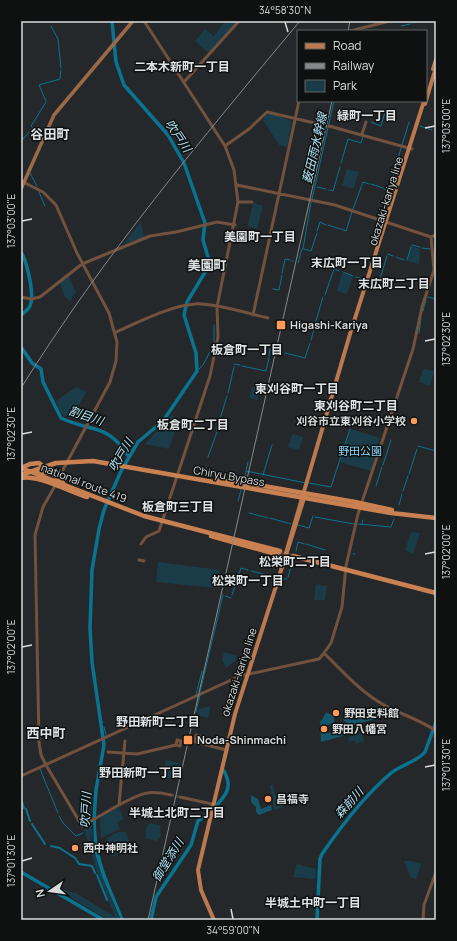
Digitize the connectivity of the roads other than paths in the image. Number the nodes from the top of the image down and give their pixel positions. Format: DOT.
graph roads {
  1 [pos="133,21"];
  2 [pos="144,21"];
  3 [pos="239,21"];
  4 [pos="390,21"];
  5 [pos="375,26"];
  6 [pos="355,30"];
  7 [pos="374,30"];
  8 [pos="436,60"];
  9 [pos="436,67"];
  10 [pos="184,82"];
  11 [pos="427,91"];
  12 [pos="427,97"];
  13 [pos="299,102"];
  14 [pos="424,102"];
  15 [pos="425,102"];
  16 [pos="295,118"];
  17 [pos="366,122"];
  18 [pos="323,125"];
  19 [pos="329,126"];
  20 [pos="362,134"];
  21 [pos="226,146"];
  22 [pos="411,149"];
  23 [pos="22,181"];
  24 [pos="237,185"];
  25 [pos="21,189"];
  26 [pos="278,193"];
  27 [pos="238,202"];
  28 [pos="252,202"];
  29 [pos="388,222"];
  30 [pos="235,225"];
  31 [pos="436,236"];
  32 [pos="431,237"];
  33 [pos="82,264"];
  34 [pos="21,297"];
  35 [pos="216,307"];
  36 [pos="253,315"];
  37 [pos="268,318"];
  38 [pos="116,332"];
  39 [pos="22,471"];
  40 [pos="60,477"];
  41 [pos="21,480"];
  42 [pos="27,480"];
  43 [pos="216,481"];
  44 [pos="304,493"];
  45 [pos="92,499"];
  46 [pos="302,500"];
  47 [pos="105,501"];
  48 [pos="112,505"];
  49 [pos="391,512"];
  50 [pos="436,516"];
  51 [pos="141,544"];
  52 [pos="280,552"];
  53 [pos="293,555"];
  54 [pos="139,560"];
  55 [pos="144,561"];
  56 [pos="345,569"];
  57 [pos="436,592"];
  58 [pos="324,653"];
  59 [pos="248,674"];
  60 [pos="436,731"];
  61 [pos="125,741"];
  62 [pos="200,743"];
  63 [pos="176,745"];
  64 [pos="226,750"];
  65 [pos="108,752"];
  66 [pos="123,754"];
  67 [pos="46,764"];
  68 [pos="21,776"];
  69 [pos="171,795"];
  70 [pos="180,797"];
  71 [pos="212,804"];
  72 [pos="119,805"];
  73 [pos="436,872"];
  74 [pos="214,920"];
  75 [pos="423,920"];
  1 -- 23 [label="main road"];
  2 -- 10 [label="street"];
  3 -- 10 [label="street"];
  4 -- 5 [label="street"];
  5 -- 6 [label="street"];
  5 -- 7 [label="street"];
  8 -- 11 [label="main road"];
  9 -- 12 [label="main road, okazaki-kariya line"];
  10 -- 21 [label="street"];
  13 -- 16 [label="street"];
  14 -- 22 [label="main road, okazaki-kariya line"];
  15 -- 22 [label="main road, okazaki-kariya line"];
  16 -- 18 [label="street"];
  16 -- 21 [label="street"];
  16 -- 26 [label="street"];
  17 -- 20 [label="street"];
  19 -- 20 [label="street"];
  20 -- 22 [label="street"];
  21 -- 24 [label="street"];
  22 -- 29 [label="main road, okazaki-kariya line"];
  23 -- 25 [label="main road"];
  23 -- 33 [label="street"];
  24 -- 26 [label="street"];
  24 -- 27 [label="street"];
  26 -- 29 [label="street"];
  26 -- 36 [label="street"];
  27 -- 28 [label="street"];
  27 -- 30 [label="street"];
  29 -- 32 [label="street"];
  29 -- 44 [label="main road, okazaki-kariya line"];
  30 -- 33 [label="street"];
  30 -- 35 [label="street"];
  31 -- 32 [label="street"];
  32 -- 56 [label="street"];
  33 -- 34 [label="street"];
  33 -- 38 [label="street"];
  35 -- 36 [label="street"];
  35 -- 38 [label="street"];
  35 -- 51 [label="street"];
  36 -- 37 [label="street"];
  38 -- 40 [label="street"];
  39 -- 40 [label="highway"];
  39 -- 43 [label="highway, Chiryu Bypass"];
  39 -- 45 [label="highway, national route 419"];
  39 -- 47 [label="highway, national route 419"];
  39 -- 47 [label="highway"];
  40 -- 67 [label="street"];
  41 -- 42 [label="highway"];
  41 -- 45 [label="highway"];
  43 -- 44 [label="highway"];
  43 -- 46 [label="highway"];
  43 -- 49 [label="highway, Chiryu Bypass"];
  44 -- 46 [label="main road, okazaki-kariya line"];
  44 -- 49 [label="highway"];
  45 -- 48 [label="highway, national route 419"];
  46 -- 49 [label="highway"];
  46 -- 59 [label="main road, okazaki-kariya line"];
  47 -- 48 [label="highway, national route 419"];
  48 -- 52 [label="highway, national route 419"];
  49 -- 50 [label="highway, Chiryu Bypass"];
  53 -- 56 [label="highway"];
  54 -- 55 [label="street"];
  56 -- 57 [label="highway"];
  56 -- 58 [label="street"];
  58 -- 59 [label="street"];
  58 -- 60 [label="street"];
  59 -- 64 [label="main road, okazaki-kariya line"];
  59 -- 67 [label="street"];
  61 -- 66 [label="street"];
  62 -- 64 [label="street"];
  63 -- 66 [label="street"];
  64 -- 71 [label="main road, okazaki-kariya line"];
  65 -- 66 [label="street"];
  66 -- 72 [label="street"];
  67 -- 68 [label="street"];
  67 -- 72 [label="street"];
  69 -- 72 [label="street"];
  70 -- 71 [label="street"];
  71 -- 74 [label="main road, okazaki-kariya line"];
  73 -- 75 [label="street"];
}
